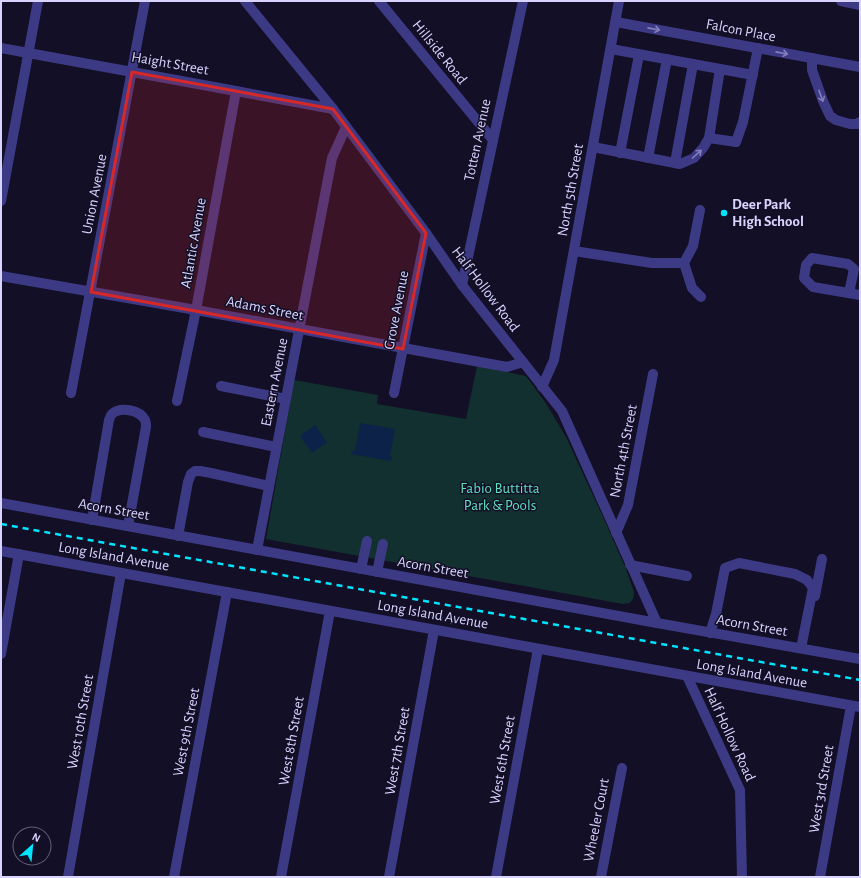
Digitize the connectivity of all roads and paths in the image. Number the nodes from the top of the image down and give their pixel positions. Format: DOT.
graph roads {
  1 [pos="38,1"];
  2 [pos="145,1"];
  3 [pos="245,1"];
  4 [pos="379,1"];
  5 [pos="523,1"];
  6 [pos="619,1"];
  7 [pos="841,1"];
  8 [pos="860,5"];
  9 [pos="616,22"];
  10 [pos="1,48"];
  11 [pos="758,48"];
  12 [pos="611,50"];
  13 [pos="28,53"];
  14 [pos="639,54"];
  15 [pos="812,58"];
  16 [pos="667,59"];
  17 [pos="694,64"];
  18 [pos="860,67"];
  19 [pos="720,69"];
  20 [pos="132,72"];
  21 [pos="753,75"];
  22 [pos="236,91"];
  23 [pos="333,109"];
  24 [pos="860,122"];
  25 [pos="346,128"];
  26 [pos="709,138"];
  27 [pos="493,140"];
  28 [pos="593,147"];
  29 [pos="620,152"];
  30 [pos="648,158"];
  31 [pos="675,163"];
  32 [pos="1,201"];
  33 [pos="700,210"];
  34 [pos="426,233"];
  35 [pos="574,251"];
  36 [pos="684,263"];
  37 [pos="1,276"];
  38 [pos="462,286"];
  39 [pos="91,292"];
  40 [pos="849,293"];
  41 [pos="860,295"];
  42 [pos="701,296"];
  43 [pos="196,310"];
  44 [pos="299,329"];
  45 [pos="404,349"];
  46 [pos="523,362"];
  47 [pos="653,374"];
  48 [pos="543,385"];
  49 [pos="221,386"];
  50 [pos="71,393"];
  51 [pos="394,393"];
  52 [pos="286,399"];
  53 [pos="177,401"];
  54 [pos="203,432"];
  55 [pos="276,447"];
  56 [pos="269,486"];
  57 [pos="1,503"];
  58 [pos="92,520"];
  59 [pos="128,526"];
  60 [pos="616,532"];
  61 [pos="178,536"];
  62 [pos="366,541"];
  63 [pos="383,544"];
  64 [pos="257,550"];
  65 [pos="1,551"];
  66 [pos="19,554"];
  67 [pos="822,558"];
  68 [pos="630,566"];
  69 [pos="361,569"];
  70 [pos="377,572"];
  71 [pos="121,573"];
  72 [pos="687,576"];
  73 [pos="227,592"];
  74 [pos="330,611"];
  75 [pos="424,619"];
  76 [pos="657,623"];
  77 [pos="451,624"];
  78 [pos="434,630"];
  79 [pos="710,633"];
  80 [pos="538,649"];
  81 [pos="803,649"];
  82 [pos="1,654"];
  83 [pos="860,659"];
  84 [pos="687,676"];
  85 [pos="855,707"];
  86 [pos="622,768"];
  87 [pos="68,877"];
  88 [pos="174,877"];
  89 [pos="282,877"];
  90 [pos="389,877"];
  91 [pos="496,877"];
  92 [pos="601,877"];
  93 [pos="742,877"];
  94 [pos="820,877"];
  1 -- 13 [label="street"];
  2 -- 20 [label="street, Union Avenue"];
  3 -- 23 [label="street, Half Hollow Road"];
  4 -- 27 [label="street, Hillside Road"];
  5 -- 27 [label="street, Totten Avenue"];
  6 -- 9 [label="street, North 5th Street"];
  7 -- 8 [label="street"];
  9 -- 11 [label="street, Falcon Place, one-way"];
  9 -- 12 [label="street, North 5th Street"];
  10 -- 13 [label="street, Haight Street"];
  11 -- 15 [label="street, Falcon Place, one-way"];
  11 -- 21 [label="street"];
  12 -- 14 [label="street"];
  12 -- 28 [label="street, North 5th Street"];
  13 -- 20 [label="street, Haight Street"];
  13 -- 32 [label="street"];
  14 -- 16 [label="street"];
  14 -- 29 [label="street"];
  15 -- 18 [label="street, Falcon Place"];
  15 -- 24 [label="street, one-way"];
  16 -- 17 [label="street"];
  16 -- 30 [label="street"];
  17 -- 19 [label="street"];
  17 -- 31 [label="street"];
  19 -- 21 [label="street"];
  19 -- 26 [label="street"];
  20 -- 22 [label="street, Haight Street"];
  20 -- 39 [label="street, Union Avenue"];
  21 -- 26 [label="street"];
  22 -- 23 [label="street, Haight Street"];
  22 -- 43 [label="street, Atlantic Avenue"];
  23 -- 25 [label="street, Half Hollow Road"];
  25 -- 34 [label="street, Half Hollow Road"];
  25 -- 44 [label="street, Eastern Avenue"];
  31 -- 26 [label="street, one-way"];
  27 -- 38 [label="street, Totten Avenue"];
  28 -- 29 [label="street"];
  28 -- 35 [label="street, North 5th Street"];
  29 -- 30 [label="street"];
  30 -- 31 [label="street"];
  33 -- 36 [label="street"];
  34 -- 38 [label="street, Half Hollow Road"];
  34 -- 45 [label="street, Grove Avenue"];
  35 -- 36 [label="street"];
  35 -- 48 [label="street, North 5th Street"];
  36 -- 42 [label="street"];
  37 -- 39 [label="street, Adams Street"];
  38 -- 46 [label="street, Half Hollow Road"];
  39 -- 43 [label="street, Adams Street"];
  39 -- 50 [label="street, Union Avenue"];
  40 -- 40 [label="street"];
  40 -- 41 [label="street"];
  43 -- 44 [label="street, Adams Street"];
  43 -- 53 [label="street, Atlantic Avenue"];
  44 -- 45 [label="street, Adams Street"];
  44 -- 52 [label="street, Eastern Avenue"];
  45 -- 46 [label="street, Adams Street"];
  45 -- 51 [label="street, Grove Avenue"];
  46 -- 48 [label="street, Half Hollow Road"];
  47 -- 60 [label="street, North 4th Street"];
  48 -- 60 [label="street, Half Hollow Road"];
  49 -- 52 [label="street"];
  52 -- 55 [label="street, Eastern Avenue"];
  54 -- 55 [label="street"];
  55 -- 56 [label="street, Eastern Avenue"];
  56 -- 61 [label="street"];
  56 -- 64 [label="street, Eastern Avenue"];
  57 -- 58 [label="street, Acorn Street"];
  58 -- 59 [label="street, Acorn Street"];
  58 -- 59 [label="street"];
  59 -- 61 [label="street, Acorn Street"];
  60 -- 68 [label="street, Half Hollow Road"];
  61 -- 64 [label="street, Acorn Street"];
  62 -- 69 [label="street"];
  63 -- 70 [label="street"];
  64 -- 69 [label="street, Acorn Street"];
  65 -- 66 [label="street, Long Island Avenue"];
  66 -- 71 [label="street, Long Island Avenue"];
  66 -- 82 [label="street"];
  67 -- 81 [label="street"];
  68 -- 72 [label="street"];
  68 -- 76 [label="street, Half Hollow Road"];
  69 -- 70 [label="street, Acorn Street"];
  70 -- 76 [label="street, Acorn Street"];
  71 -- 73 [label="street, Long Island Avenue"];
  71 -- 87 [label="street, West 10th Street"];
  73 -- 74 [label="street, Long Island Avenue"];
  73 -- 88 [label="street, West 9th Street"];
  74 -- 78 [label="street, Long Island Avenue"];
  74 -- 89 [label="street, West 8th Street"];
  75 -- 77 [label="path"];
  76 -- 79 [label="street, Acorn Street"];
  78 -- 80 [label="street, Long Island Avenue"];
  78 -- 90 [label="street, West 7th Street"];
  79 -- 81 [label="street, Acorn Street"];
  79 -- 81 [label="street"];
  80 -- 84 [label="street, Long Island Avenue"];
  80 -- 91 [label="street, West 6th Street"];
  81 -- 83 [label="street, Acorn Street"];
  84 -- 85 [label="street, Long Island Avenue"];
  84 -- 93 [label="street, Half Hollow Road"];
  85 -- 94 [label="street, West 3rd Street"];
  86 -- 92 [label="street, Wheeler Court"];
}
